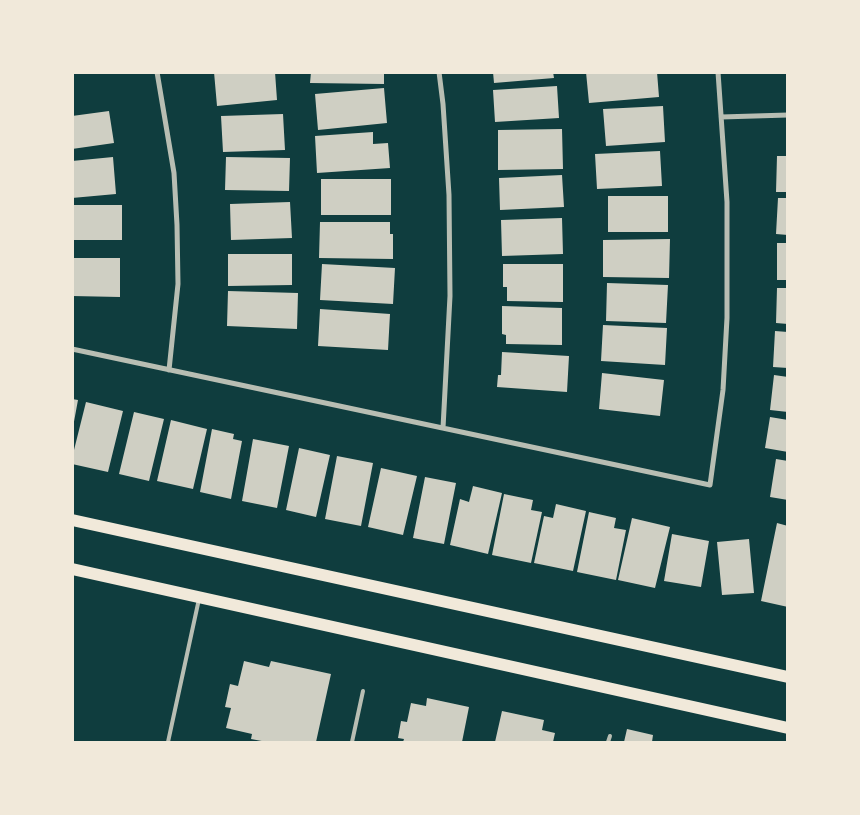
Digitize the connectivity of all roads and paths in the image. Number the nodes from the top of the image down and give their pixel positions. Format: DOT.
graph roads {
  1 [pos="157,72"];
  2 [pos="440,72"];
  3 [pos="718,72"];
  4 [pos="788,115"];
  5 [pos="721,118"];
  6 [pos="72,350"];
  7 [pos="169,370"];
  8 [pos="443,428"];
  9 [pos="72,520"];
  10 [pos="72,568"];
  11 [pos="200,597"];
  12 [pos="788,677"];
  13 [pos="362,691"];
  14 [pos="788,728"];
  15 [pos="610,736"];
  16 [pos="168,742"];
  17 [pos="352,742"];
  18 [pos="608,742"];
  1 -- 7 [label="street"];
  2 -- 8 [label="street"];
  3 -- 5 [label="street"];
  4 -- 5 [label="street"];
  5 -- 8 [label="street"];
  6 -- 7 [label="street"];
  7 -- 8 [label="street"];
  9 -- 12 [label="main road"];
  10 -- 11 [label="main road"];
  11 -- 14 [label="main road"];
  11 -- 16 [label="lane"];
  13 -- 17 [label="lane"];
  15 -- 18 [label="lane"];
}
